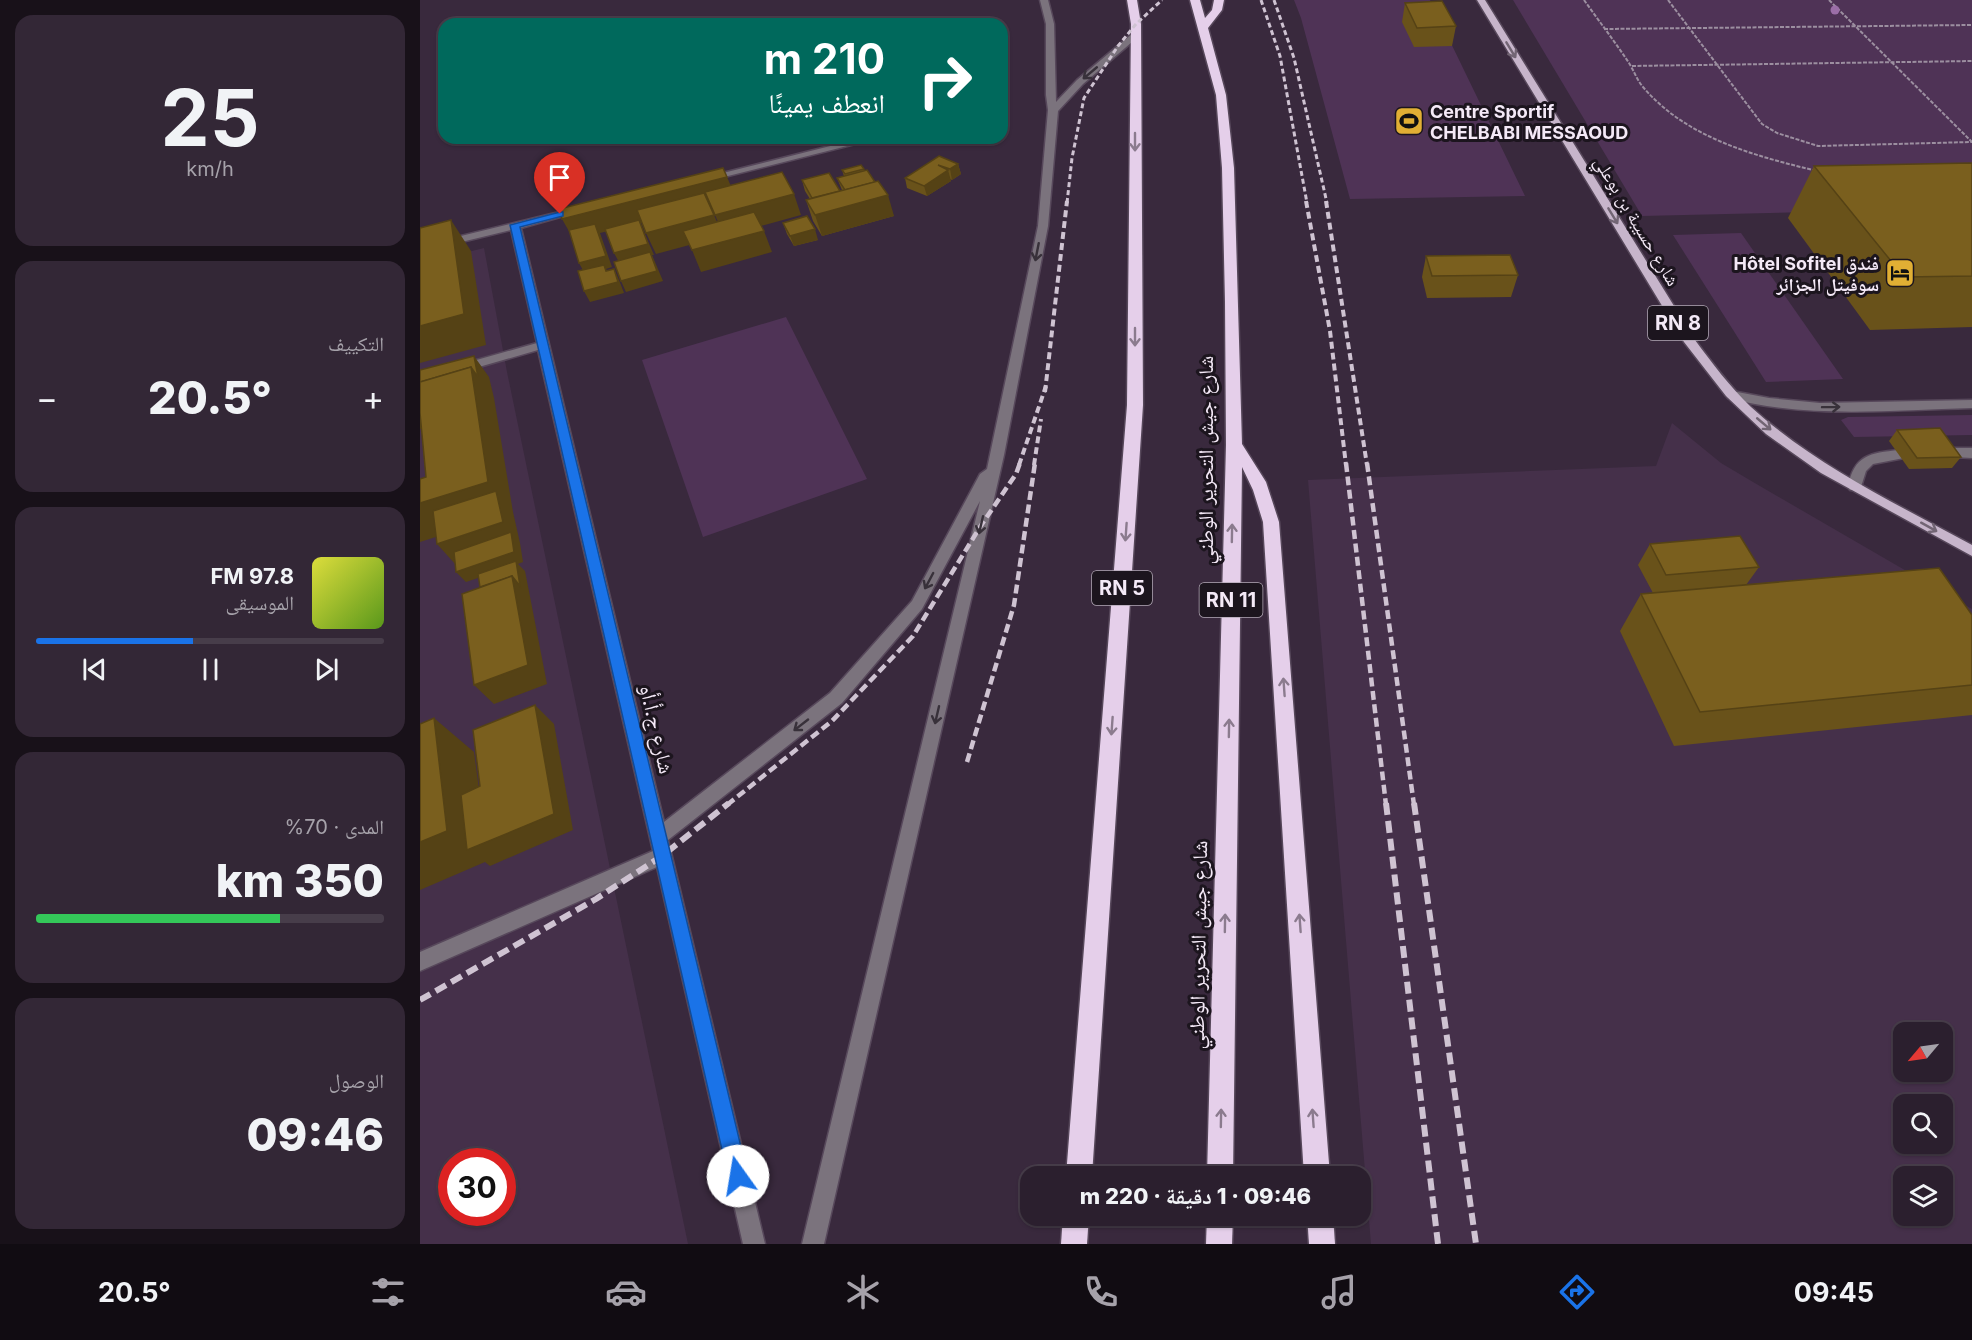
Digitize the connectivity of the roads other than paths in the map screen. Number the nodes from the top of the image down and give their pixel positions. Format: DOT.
graph roads {
  1 [pos="1044,0"];
  2 [pos="1132,0"];
  3 [pos="1195,0"];
  4 [pos="1219,0"];
  5 [pos="1481,0"];
  6 [pos="1203,27"];
  7 [pos="1135,36"];
  8 [pos="1053,110"];
  9 [pos="849,144"];
  10 [pos="700,180"];
  11 [pos="596,206"];
  12 [pos="515,225"];
  13 [pos="420,249"];
  14 [pos="543,345"];
  15 [pos="420,380"];
  16 [pos="1732,395"];
  17 [pos="1972,404"];
  18 [pos="1234,445"];
  19 [pos="1941,453"];
  20 [pos="1972,453"];
  21 [pos="997,455"];
  22 [pos="1899,455"];
  23 [pos="1855,487"];
  24 [pos="1972,550"];
  25 [pos="659,836"];
  26 [pos="662,856"];
  27 [pos="420,962"];
  28 [pos="1080,1166"];
  29 [pos="1220,1166"];
  30 [pos="1316,1166"];
  31 [pos="1075,1226"];
  32 [pos="1220,1226"];
  33 [pos="1321,1226"];
  34 [pos="754,1244"];
  35 [pos="813,1244"];
  36 [pos="1074,1244"];
  37 [pos="1219,1244"];
  38 [pos="1322,1244"];
  1 -- 8 [label="street"];
  2 -- 7 [label="highway, RN 5"];
  3 -- 6 [label="highway, شارع جيش التحرير الوطني / RN 11"];
  4 -- 6 [label="highway"];
  5 -- 16 [label="main road, شارع حسيبة بن بوعلي / RN 8, one-way"];
  6 -- 18 [label="highway, شارع جيش التحرير الوطني / RN 11"];
  7 -- 8 [label="street, one-way"];
  7 -- 28 [label="highway, RN 5, one-way"];
  8 -- 21 [label="street, one-way"];
  9 -- 10 [label="street"];
  11 -- 12 [label="street"];
  12 -- 13 [label="street"];
  12 -- 14 [label="street, شارع ج.أ.أو"];
  14 -- 15 [label="street"];
  14 -- 25 [label="street, شارع ج.أ.أو"];
  16 -- 17 [label="street, one-way"];
  16 -- 23 [label="main road, شارع حسيبة بن بوعلي / RN 8, one-way"];
  29 -- 18 [label="highway, شارع جيش التحرير الوطني / RN 11, one-way"];
  30 -- 18 [label="highway, one-way"];
  19 -- 20 [label="street"];
  21 -- 25 [label="street, one-way"];
  21 -- 35 [label="street, one-way"];
  22 -- 23 [label="street"];
  23 -- 24 [label="main road, شارع حسيبة بن بوعلي / RN 8, one-way"];
  25 -- 26 [label="street, شارع ج.أ.أو"];
  26 -- 27 [label="street"];
  26 -- 34 [label="street, شارع ج.أ.أو"];
  31 -- 36 [label="highway"];
  32 -- 37 [label="highway"];
  33 -- 38 [label="highway"];
}
